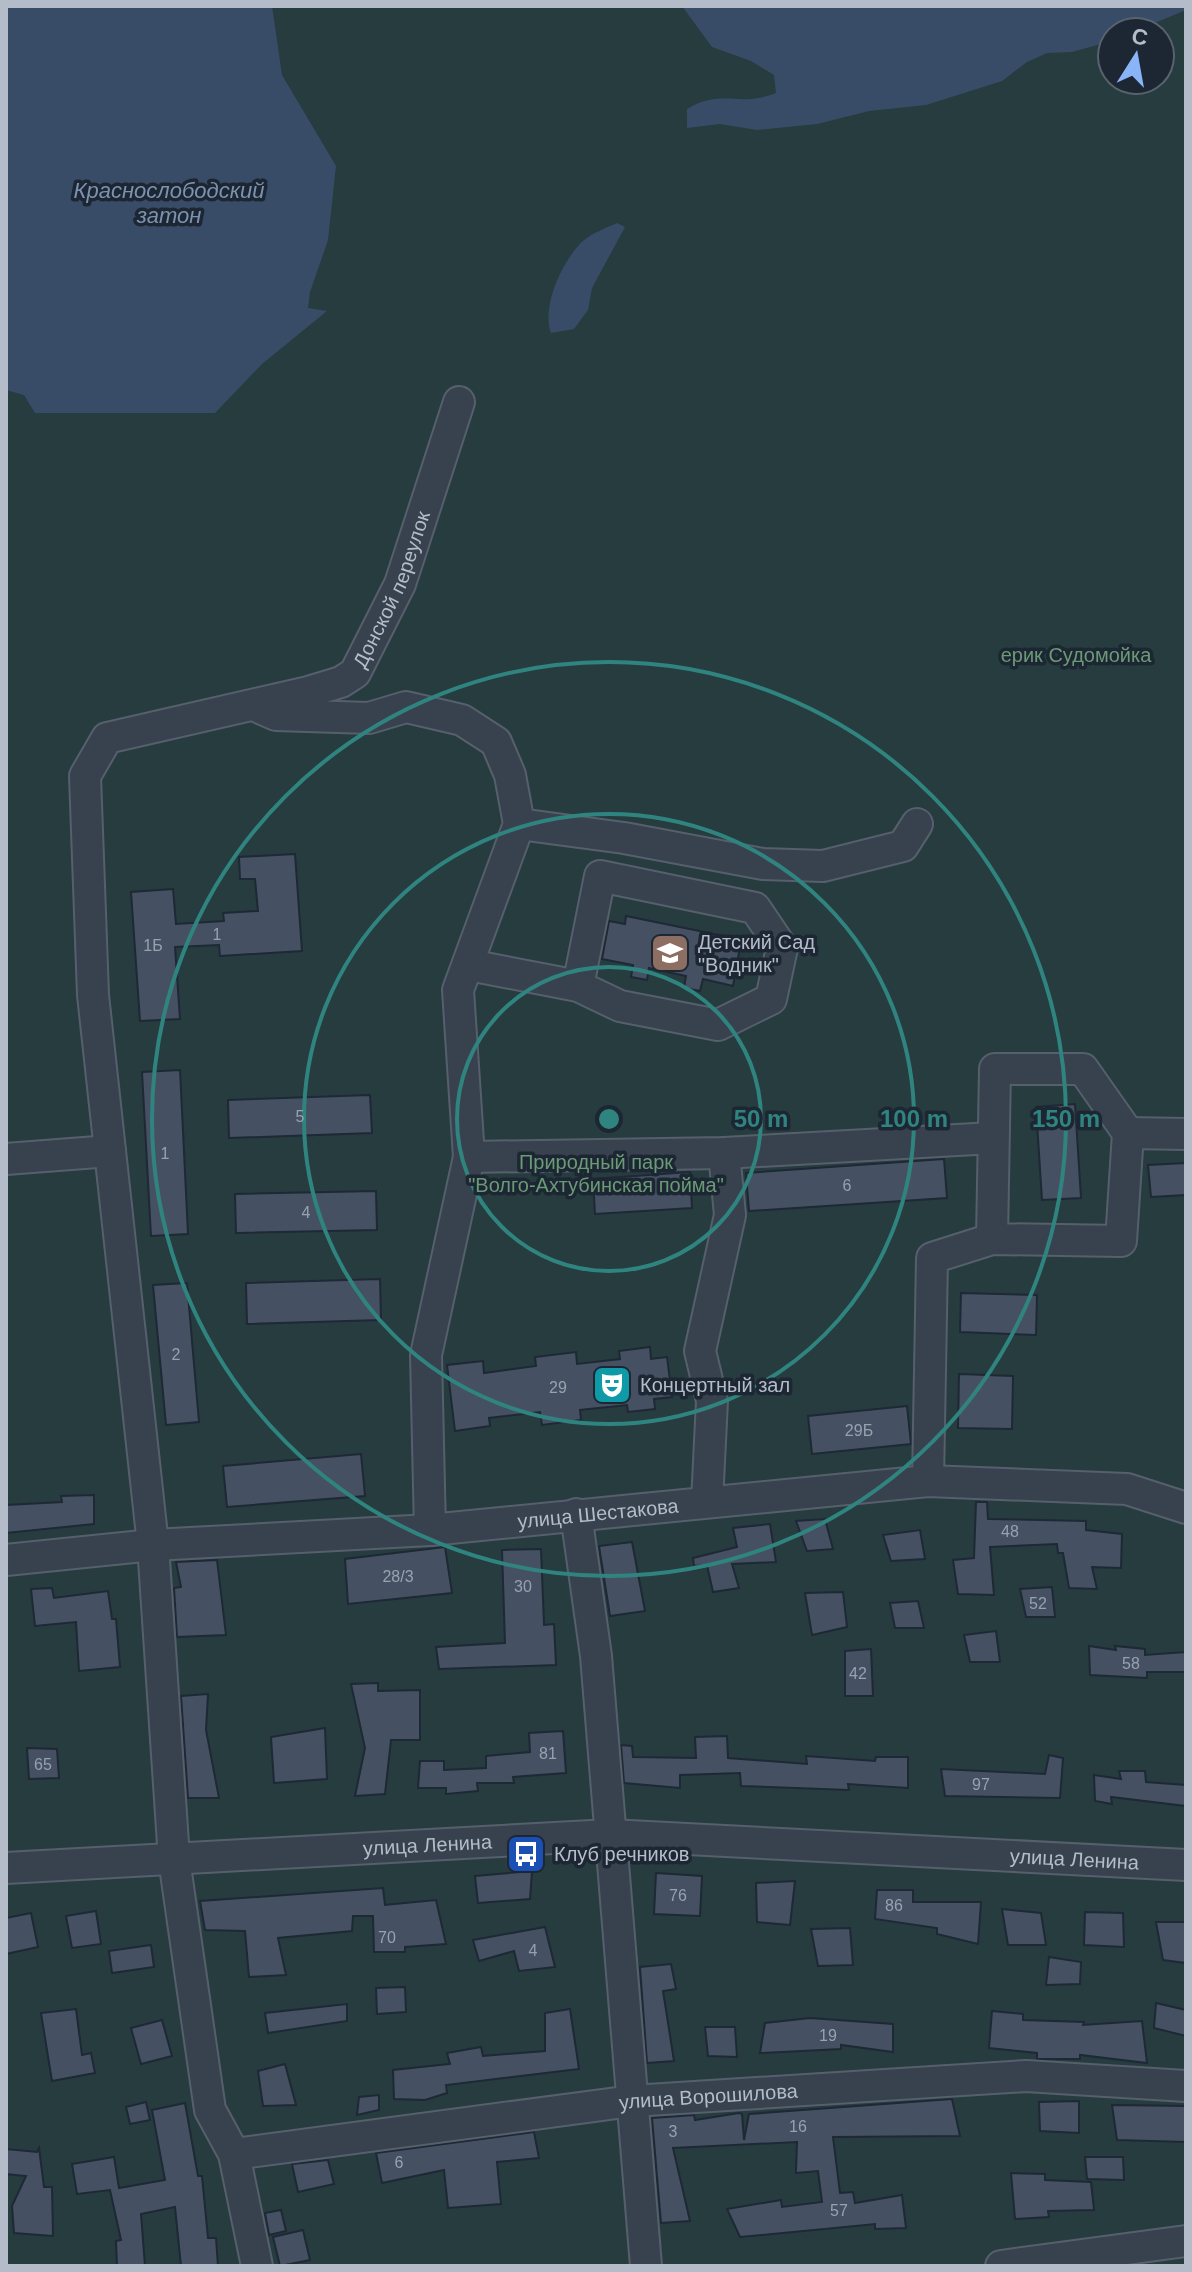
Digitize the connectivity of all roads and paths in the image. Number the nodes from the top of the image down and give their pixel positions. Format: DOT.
graph roads {
  1 [pos="459,402"];
  2 [pos="252,705"];
  3 [pos="519,824"];
  4 [pos="917,824"];
  5 [pos="699,853"];
  6 [pos="690,895"];
  7 [pos="469,965"];
  8 [pos="578,986"];
  9 [pos="1128,1133"];
  10 [pos="1186,1134"];
  11 [pos="993,1138"];
  12 [pos="110,1151"];
  13 [pos="724,1153"];
  14 [pos="469,1157"];
  15 [pos="6,1159"];
  16 [pos="992,1239"];
  17 [pos="928,1481"];
  18 [pos="707,1502"];
  19 [pos="1186,1508"];
  20 [pos="576,1514"];
  21 [pos="430,1530"];
  22 [pos="153,1545"];
  23 [pos="6,1560"];
  24 [pos="610,1835"];
  25 [pos="174,1859"];
  26 [pos="1186,1865"];
  27 [pos="6,1868"];
  28 [pos="1186,2086"];
  29 [pos="632,2101"];
  30 [pos="234,2154"];
  31 [pos="1186,2241"];
  32 [pos="257,2266"];
  33 [pos="646,2266"];
  34 [pos="1001,2266"];
  1 -- 2 [label="street, Донской переулок"];
  2 -- 3 [label="street"];
  2 -- 12 [label="street, Донской переулок"];
  3 -- 5 [label="street"];
  3 -- 7 [label="street"];
  4 -- 5 [label="street"];
  5 -- 6 [label="street"];
  6 -- 8 [label="street"];
  6 -- 8 [label="street"];
  7 -- 8 [label="street"];
  7 -- 14 [label="street"];
  9 -- 10 [label="street"];
  9 -- 11 [label="street"];
  9 -- 16 [label="street"];
  11 -- 13 [label="street"];
  11 -- 16 [label="street"];
  12 -- 15 [label="street"];
  12 -- 22 [label="street"];
  13 -- 14 [label="street"];
  13 -- 18 [label="street"];
  14 -- 21 [label="street"];
  16 -- 17 [label="street"];
  17 -- 18 [label="street, улица Шестакова"];
  17 -- 19 [label="street, улица Шестакова"];
  18 -- 20 [label="street, улица Шестакова"];
  20 -- 21 [label="street, улица Шестакова"];
  20 -- 24 [label="street"];
  21 -- 22 [label="street, улица Шестакова"];
  22 -- 23 [label="street, улица Шестакова"];
  22 -- 25 [label="street"];
  24 -- 25 [label="street, улица Ленина"];
  24 -- 26 [label="street, улица Ленина"];
  24 -- 29 [label="street"];
  25 -- 27 [label="street, улица Ленина"];
  25 -- 30 [label="street"];
  28 -- 29 [label="street, улица Ворошилова"];
  29 -- 30 [label="street, улица Ворошилова"];
  29 -- 33 [label="street"];
  30 -- 32 [label="street"];
  31 -- 34 [label="street"];
}
